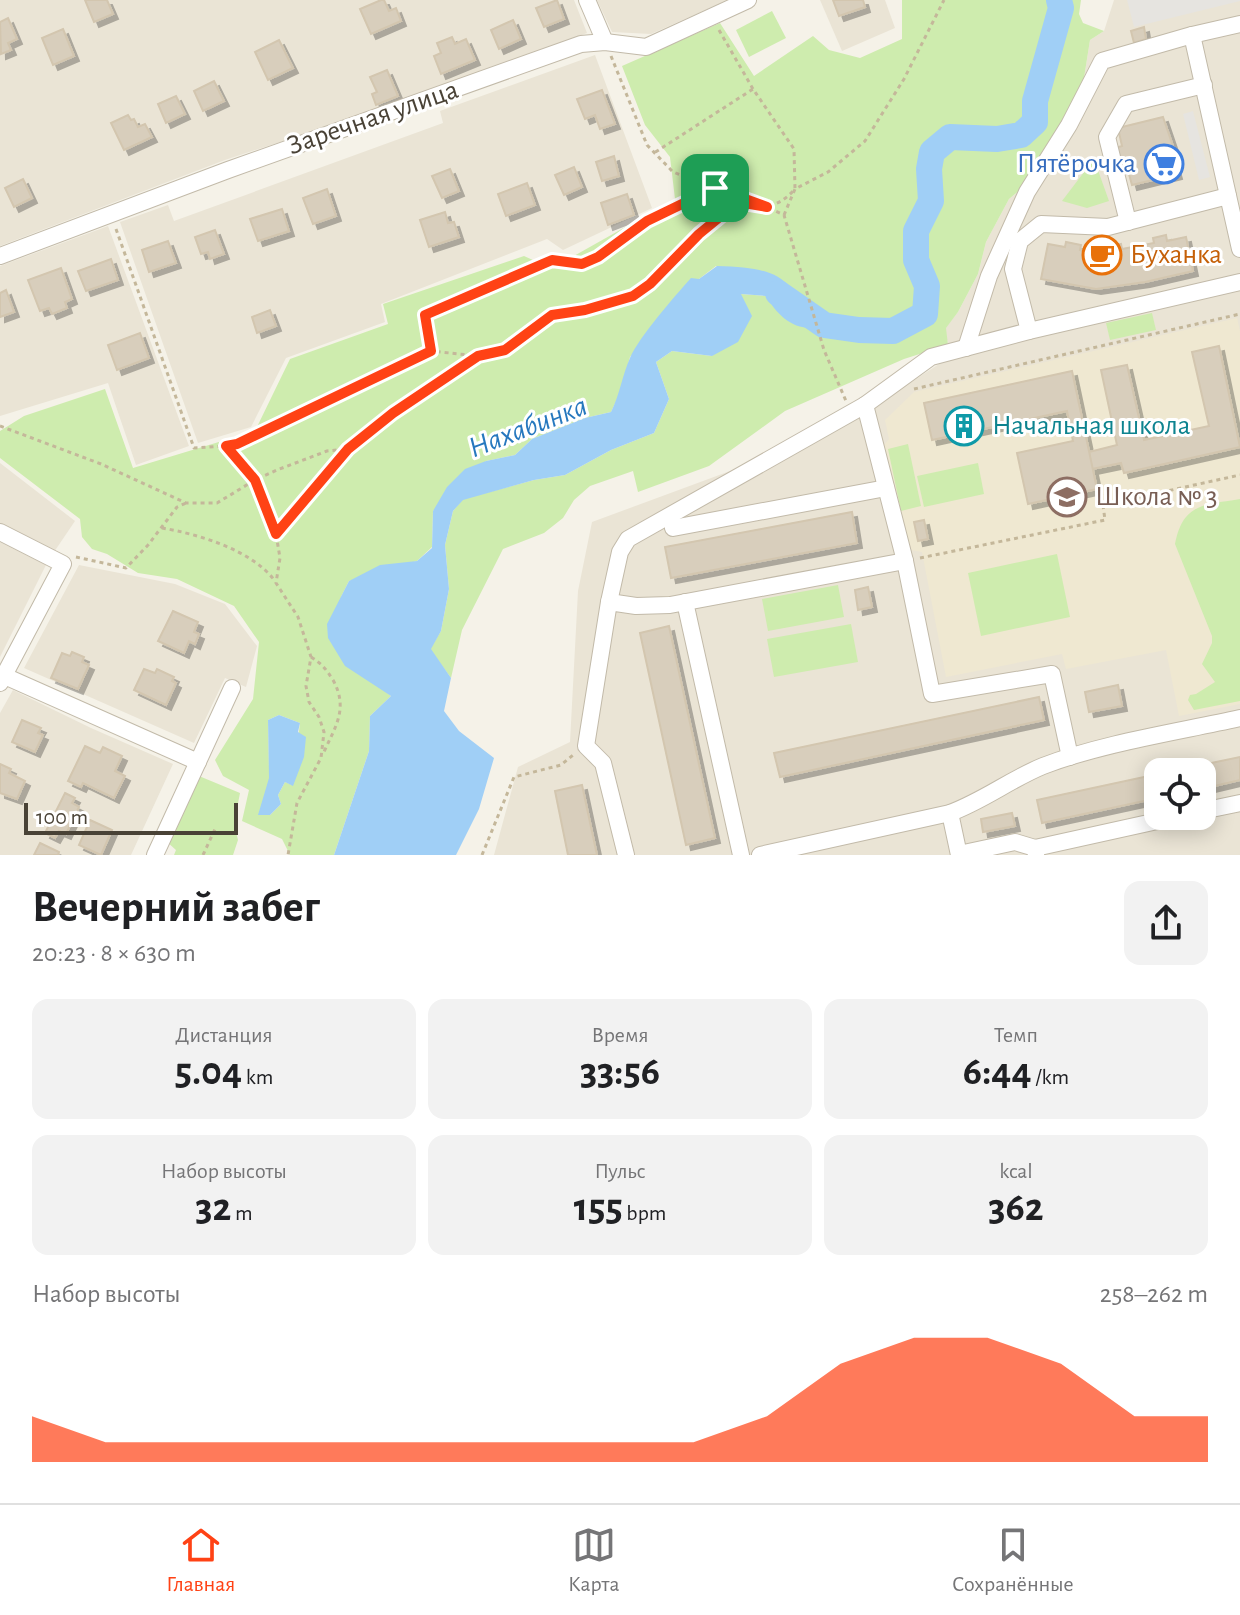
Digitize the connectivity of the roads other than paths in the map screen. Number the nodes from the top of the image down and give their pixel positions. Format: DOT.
graph roads {
  1 [pos="587,0"];
  2 [pos="748,0"];
  3 [pos="1240,24"];
  4 [pos="1192,35"];
  5 [pos="605,42"];
  6 [pos="1204,85"];
  7 [pos="1228,196"];
  8 [pos="1128,222"];
  9 [pos="1240,249"];
  10 [pos="0,256"];
  11 [pos="1240,282"];
  12 [pos="1029,331"];
  13 [pos="966,348"];
  14 [pos="865,405"];
  15 [pos="886,488"];
  16 [pos="673,528"];
  17 [pos="0,532"];
  18 [pos="905,561"];
  19 [pos="609,602"];
  20 [pos="685,602"];
  21 [pos="1,677"];
  22 [pos="232,688"];
  23 [pos="1240,718"];
  24 [pos="1070,757"];
  25 [pos="198,762"];
  26 [pos="1240,803"];
  27 [pos="1216,808"];
  28 [pos="950,813"];
  29 [pos="1144,825"];
  30 [pos="817,848"];
  31 [pos="1035,852"];
  32 [pos="959,854"];
  33 [pos="155,855"];
  34 [pos="626,855"];
  35 [pos="741,855"];
  36 [pos="760,855"];
  1 -- 5 [label="street"];
  2 -- 5 [label="street, Заречная улица"];
  3 -- 4 [label="street"];
  4 -- 6 [label="street"];
  4 -- 13 [label="street"];
  5 -- 10 [label="street, Заречная улица"];
  6 -- 7 [label="street"];
  6 -- 8 [label="street"];
  7 -- 8 [label="street"];
  7 -- 9 [label="street"];
  8 -- 12 [label="street"];
  11 -- 12 [label="street"];
  12 -- 13 [label="street"];
  13 -- 14 [label="street"];
  14 -- 15 [label="street"];
  14 -- 19 [label="street"];
  15 -- 16 [label="street"];
  15 -- 18 [label="street"];
  17 -- 21 [label="street"];
  18 -- 20 [label="street"];
  18 -- 24 [label="street"];
  19 -- 20 [label="street"];
  19 -- 34 [label="street"];
  20 -- 35 [label="street"];
  21 -- 25 [label="street"];
  22 -- 25 [label="street"];
  23 -- 24 [label="street"];
  24 -- 28 [label="street"];
  25 -- 33 [label="street"];
  26 -- 27 [label="street"];
  28 -- 30 [label="street"];
  28 -- 32 [label="street"];
  29 -- 31 [label="street"];
  30 -- 36 [label="street"];
  31 -- 32 [label="street"];
}
